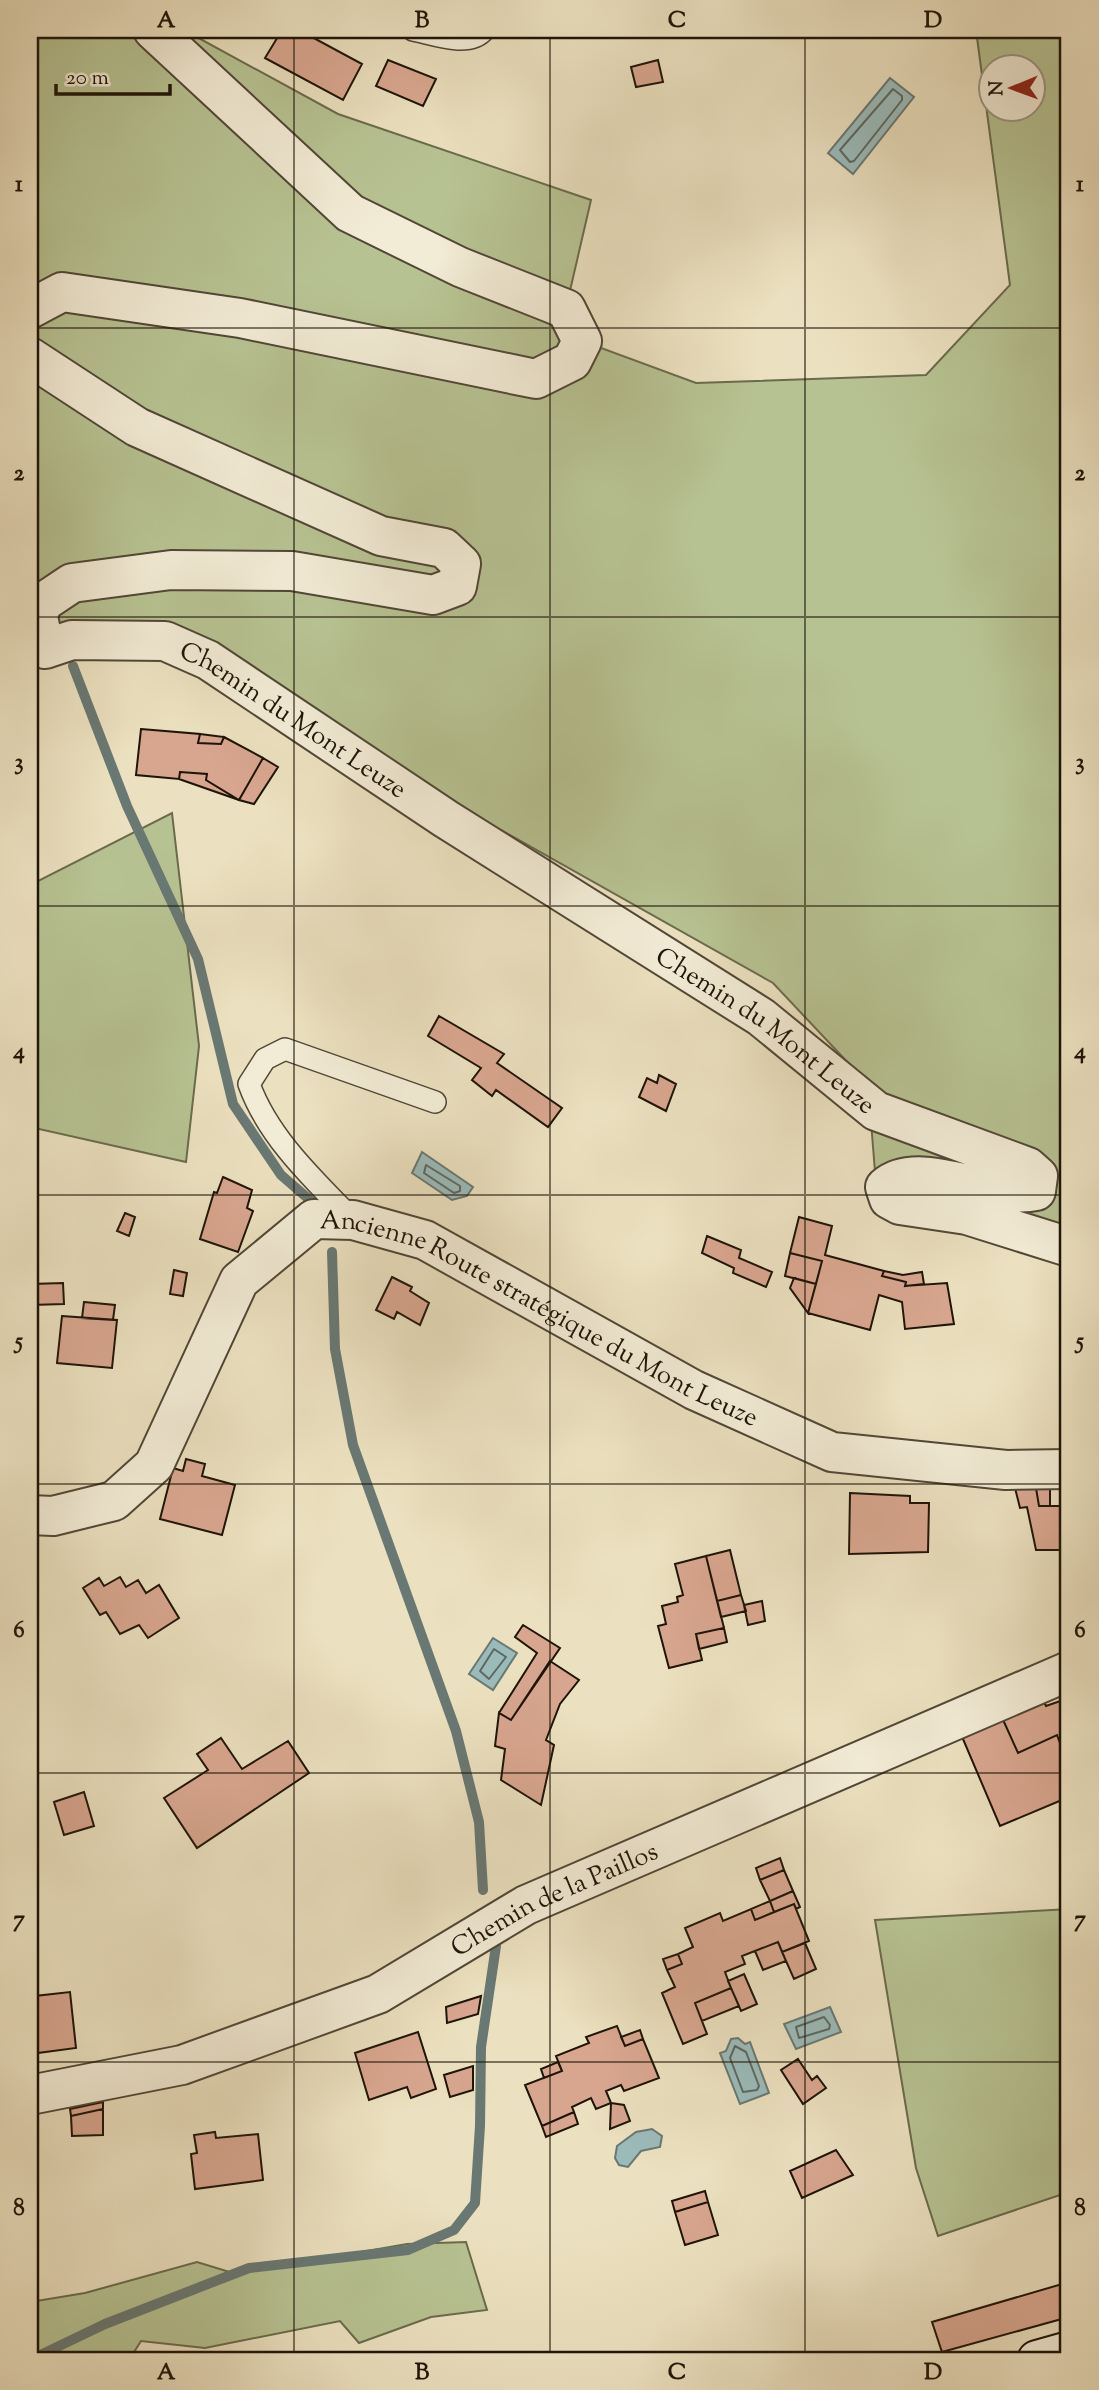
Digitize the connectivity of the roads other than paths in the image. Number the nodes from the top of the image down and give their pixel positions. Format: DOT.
graph roads {
  1 [pos="153,30"];
  2 [pos="413,30"];
  3 [pos="484,30"];
  4 [pos="30,309"];
  5 [pos="30,357"];
  6 [pos="37,656"];
  7 [pos="435,1102"];
  8 [pos="353,1220"];
  9 [pos="1069,1247"];
  10 [pos="1069,1469"];
  11 [pos="30,1515"];
  12 [pos="1069,1671"];
  13 [pos="30,2095"];
  14 [pos="1069,2351"];
  15 [pos="1037,2360"];
  1 -- 4 [label="street"];
  2 -- 3 [label="lane"];
  5 -- 6 [label="street, Chemin du Mont Leuze"];
  6 -- 9 [label="street, Chemin du Mont Leuze"];
  7 -- 8 [label="lane"];
  8 -- 10 [label="street, Ancienne Route stratégique du Mont Leuze"];
  8 -- 11 [label="street, Ancienne Route stratégique du Mont Leuze"];
  12 -- 13 [label="street, Chemin de la Paillos"];
  14 -- 15 [label="street"];
}
